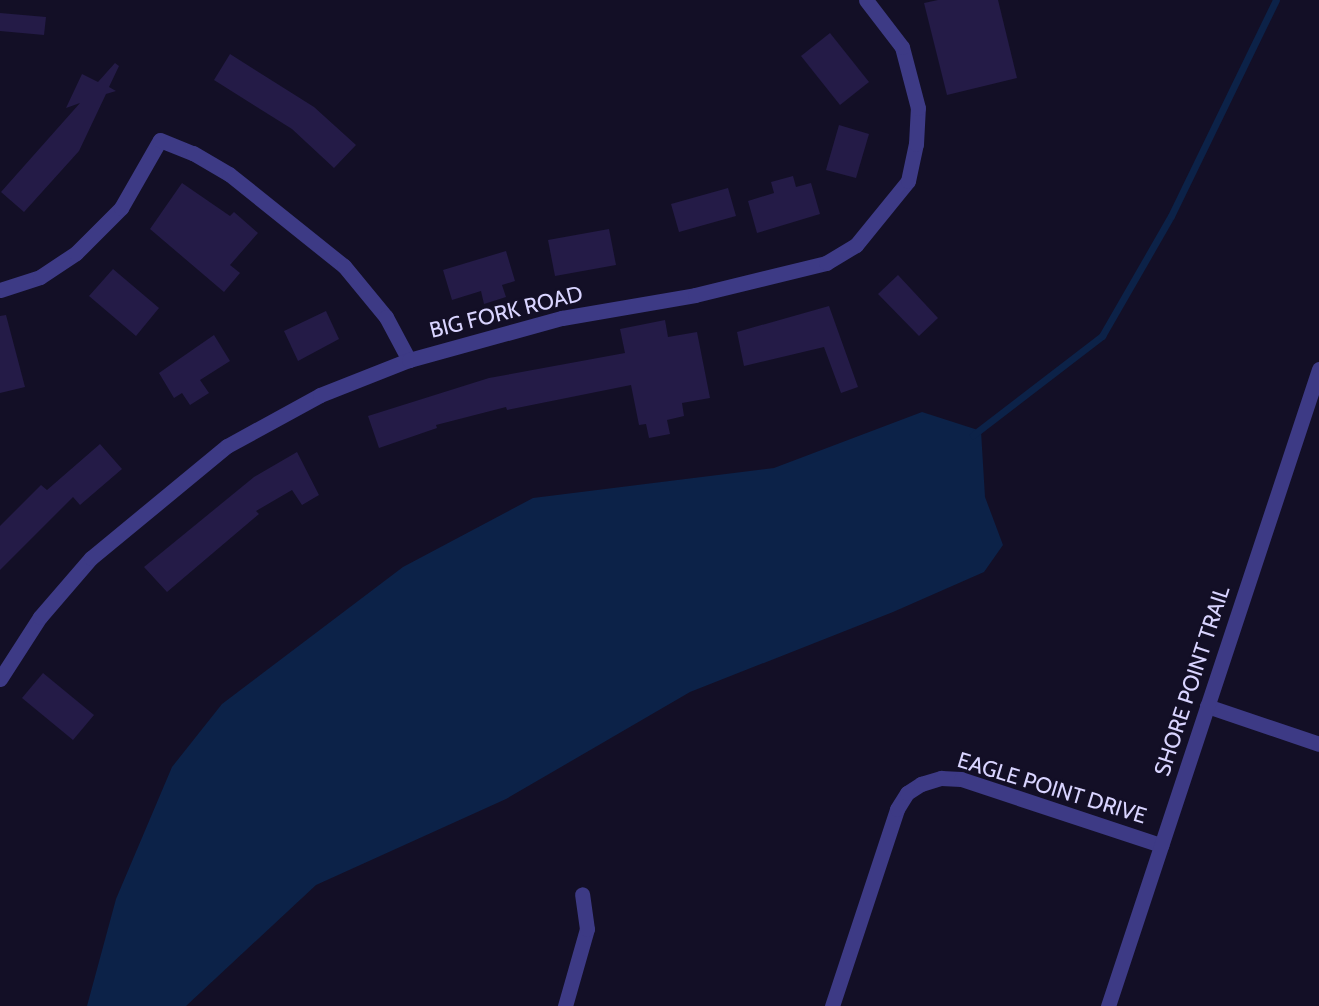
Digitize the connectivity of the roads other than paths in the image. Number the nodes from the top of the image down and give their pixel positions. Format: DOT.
graph roads {
  1 [pos="866,0"];
  2 [pos="0,290"];
  3 [pos="409,360"];
  4 [pos="1319,369"];
  5 [pos="0,679"];
  6 [pos="1207,706"];
  7 [pos="1319,744"];
  8 [pos="1161,845"];
  9 [pos="582,894"];
  10 [pos="565,1006"];
  11 [pos="832,1006"];
  12 [pos="1108,1006"];
  1 -- 3 [label="street, BIG FORK ROAD"];
  2 -- 3 [label="street"];
  3 -- 5 [label="street, BIG FORK ROAD"];
  4 -- 6 [label="street, SHORE POINT TRAIL"];
  6 -- 7 [label="street"];
  6 -- 8 [label="street, SHORE POINT TRAIL"];
  8 -- 11 [label="street, EAGLE POINT DRIVE"];
  8 -- 12 [label="street, SHORE POINT TRAIL"];
  9 -- 10 [label="street"];
}
